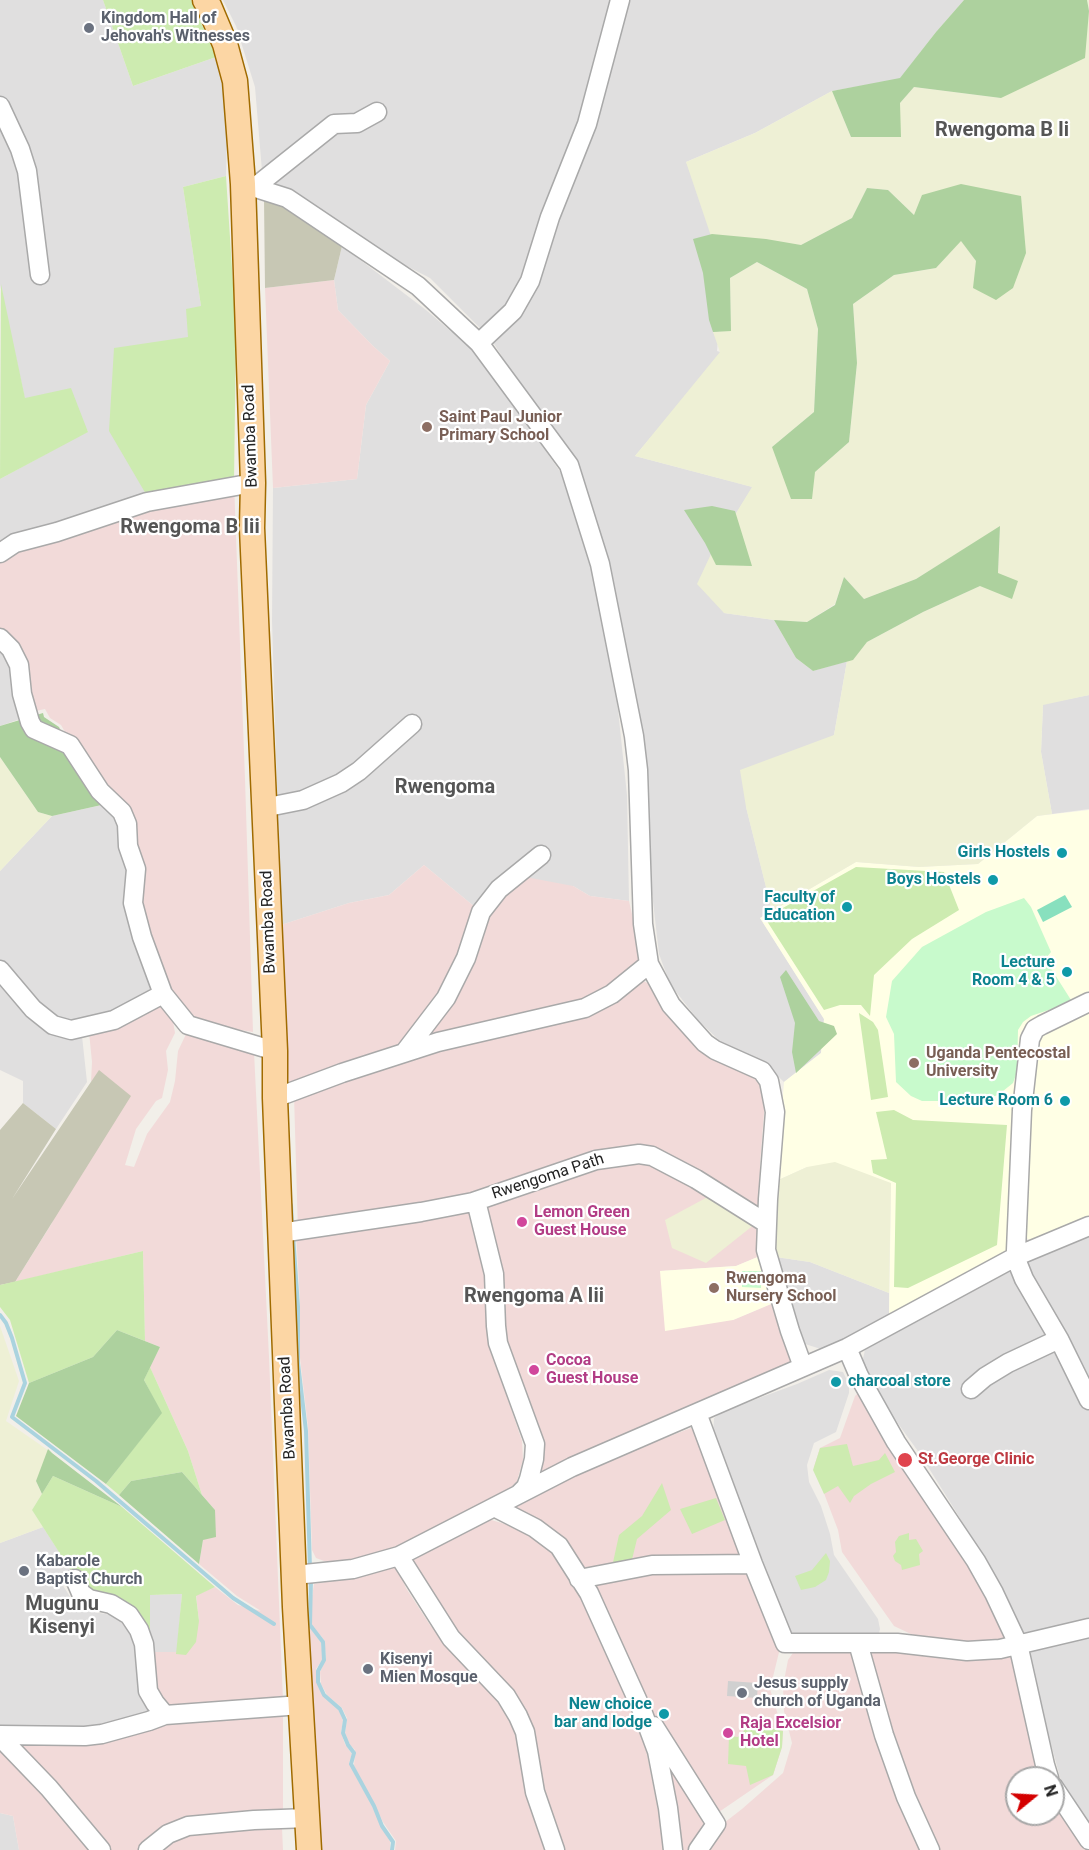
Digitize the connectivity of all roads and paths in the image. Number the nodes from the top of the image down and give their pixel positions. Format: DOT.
graph roads {
  1 [pos="205,0"];
  2 [pos="620,0"];
  3 [pos="0,106"];
  4 [pos="377,112"];
  5 [pos="249,185"];
  6 [pos="40,275"];
  7 [pos="479,343"];
  8 [pos="253,483"];
  9 [pos="0,553"];
  10 [pos="0,638"];
  11 [pos="412,724"];
  12 [pos="263,808"];
  13 [pos="541,855"];
  14 [pos="649,964"];
  15 [pos="0,970"];
  16 [pos="163,994"];
  17 [pos="1089,1002"];
  18 [pos="275,1051"];
  19 [pos="404,1053"];
  20 [pos="275,1098"];
  21 [pos="476,1201"];
  22 [pos="766,1223"];
  23 [pos="1089,1226"];
  24 [pos="280,1233"];
  25 [pos="1017,1256"];
  26 [pos="1059,1338"];
  27 [pos="847,1348"];
  28 [pos="803,1367"];
  29 [pos="971,1389"];
  30 [pos="1089,1400"];
  31 [pos="698,1413"];
  32 [pos="520,1493"];
  33 [pos="494,1507"];
  34 [pos="399,1556"];
  35 [pos="753,1564"];
  36 [pos="295,1575"];
  37 [pos="75,1579"];
  38 [pos="579,1579"];
  39 [pos="1089,1628"];
  40 [pos="858,1643"];
  41 [pos="1018,1644"];
  42 [pos="301,1705"];
  43 [pos="641,1708"];
  44 [pos="165,1715"];
  45 [pos="0,1736"];
  46 [pos="1045,1766"];
  47 [pos="1065,1804"];
  48 [pos="308,1818"];
  49 [pos="1089,1840"];
  50 [pos="101,1850"];
  51 [pos="148,1850"];
  52 [pos="309,1850"];
  53 [pos="555,1850"];
  54 [pos="673,1850"];
  55 [pos="698,1850"];
  56 [pos="930,1850"];
  1 -- 5 [label="main road, Bwamba Road"];
  2 -- 7 [label="street"];
  3 -- 6 [label="street"];
  4 -- 5 [label="street"];
  5 -- 7 [label="street"];
  5 -- 8 [label="main road, Bwamba Road"];
  7 -- 14 [label="street"];
  8 -- 9 [label="street"];
  8 -- 12 [label="main road, Bwamba Road"];
  10 -- 16 [label="street"];
  11 -- 12 [label="street"];
  12 -- 18 [label="main road, Bwamba Road"];
  13 -- 19 [label="street"];
  14 -- 19 [label="street"];
  14 -- 22 [label="street"];
  15 -- 16 [label="street"];
  16 -- 18 [label="street"];
  17 -- 25 [label="street"];
  18 -- 20 [label="main road, Bwamba Road"];
  19 -- 20 [label="street"];
  20 -- 24 [label="main road, Bwamba Road"];
  21 -- 22 [label="street, Rwengoma Path"];
  21 -- 24 [label="street, Rwengoma Path"];
  21 -- 32 [label="street"];
  22 -- 28 [label="street"];
  23 -- 25 [label="street"];
  24 -- 36 [label="main road, Bwamba Road"];
  25 -- 26 [label="street"];
  25 -- 27 [label="street"];
  26 -- 29 [label="street"];
  26 -- 30 [label="street"];
  27 -- 28 [label="street"];
  27 -- 41 [label="street"];
  28 -- 31 [label="street"];
  31 -- 32 [label="street"];
  31 -- 35 [label="street"];
  32 -- 33 [label="street"];
  33 -- 34 [label="street"];
  33 -- 38 [label="street"];
  34 -- 36 [label="street"];
  34 -- 53 [label="street"];
  35 -- 38 [label="street"];
  35 -- 40 [label="street"];
  36 -- 42 [label="main road, Bwamba Road"];
  37 -- 44 [label="street"];
  38 -- 43 [label="street"];
  39 -- 41 [label="street"];
  40 -- 41 [label="street"];
  40 -- 56 [label="street"];
  41 -- 46 [label="street"];
  42 -- 44 [label="street"];
  42 -- 48 [label="main road, Bwamba Road"];
  43 -- 54 [label="street"];
  43 -- 55 [label="street"];
  44 -- 45 [label="street"];
  45 -- 50 [label="street"];
  47 -- 49 [label="street"];
  48 -- 51 [label="street"];
  48 -- 52 [label="main road, Bwamba Road"];
}
